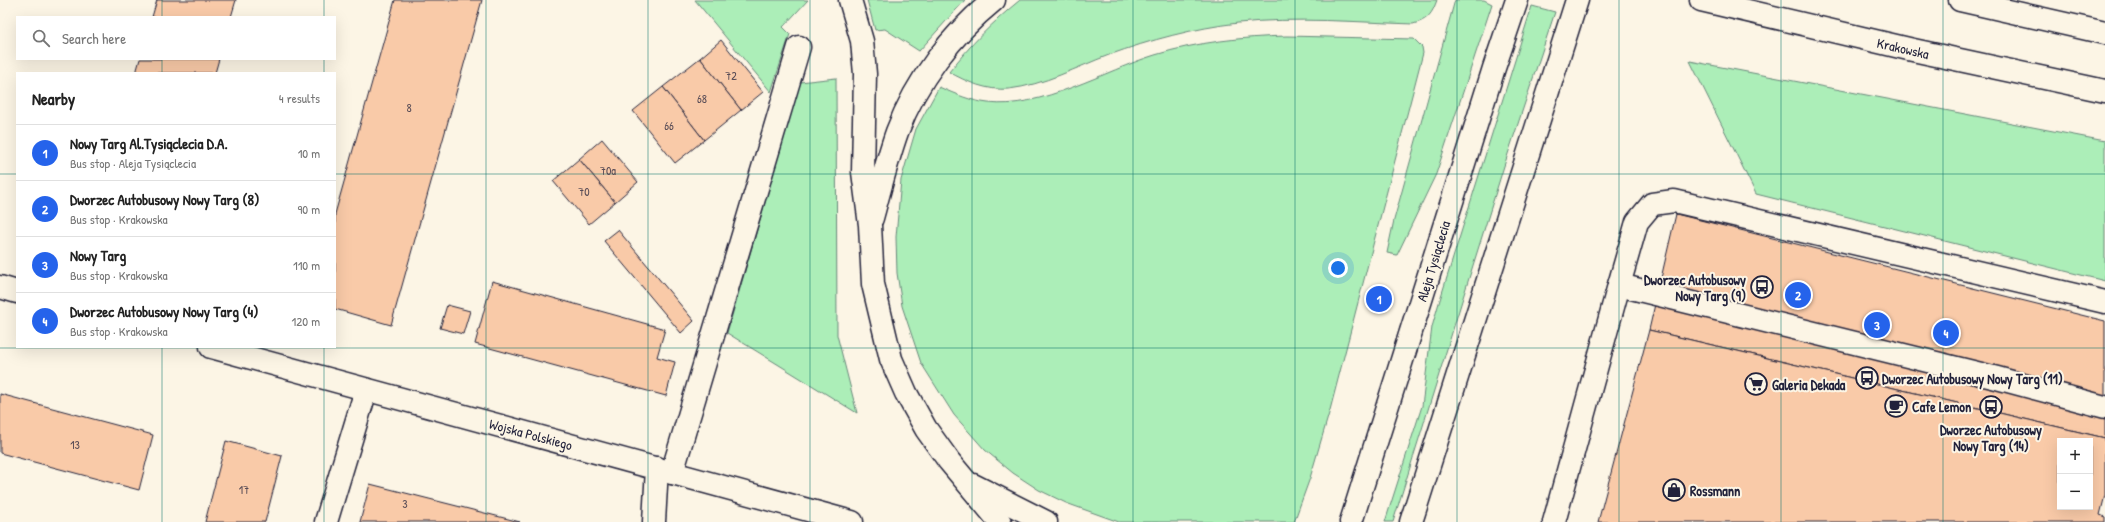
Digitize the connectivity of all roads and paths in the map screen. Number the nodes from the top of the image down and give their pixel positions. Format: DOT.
graph roads {
  1 [pos="850,0"];
  2 [pos="994,0"];
  3 [pos="1517,0"];
  4 [pos="1577,0"];
  5 [pos="1960,0"];
  6 [pos="1708,2"];
  7 [pos="2105,33"];
  8 [pos="799,47"];
  9 [pos="2105,91"];
  10 [pos="870,225"];
  11 [pos="1619,285"];
  12 [pos="0,287"];
  13 [pos="16,292"];
  14 [pos="2105,302"];
  15 [pos="215,348"];
  16 [pos="366,390"];
  17 [pos="2105,407"];
  18 [pos="665,471"];
  19 [pos="968,483"];
  20 [pos="326,522"];
  21 [pos="654,522"];
  22 [pos="852,522"];
  23 [pos="1000,522"];
  24 [pos="1046,522"];
  25 [pos="1351,522"];
  26 [pos="1411,522"];
  27 [pos="1554,522"];
  1 -- 10 [label="main road"];
  2 -- 10 [label="main road"];
  3 -- 25 [label="main road, Aleja Tysiąclecia"];
  4 -- 26 [label="main road"];
  5 -- 7 [label="main road"];
  6 -- 9 [label="main road, Krakowska"];
  8 -- 18 [label="main road"];
  10 -- 19 [label="main road"];
  11 -- 14 [label="main road"];
  11 -- 17 [label="main road"];
  11 -- 27 [label="main road"];
  12 -- 13 [label="main road"];
  15 -- 16 [label="main road, Wojska Polskiego"];
  16 -- 18 [label="main road, Wojska Polskiego"];
  16 -- 20 [label="main road"];
  18 -- 21 [label="main road"];
  18 -- 22 [label="main road, Wojska Polskiego"];
  19 -- 23 [label="main road"];
  19 -- 24 [label="main road"];
}
